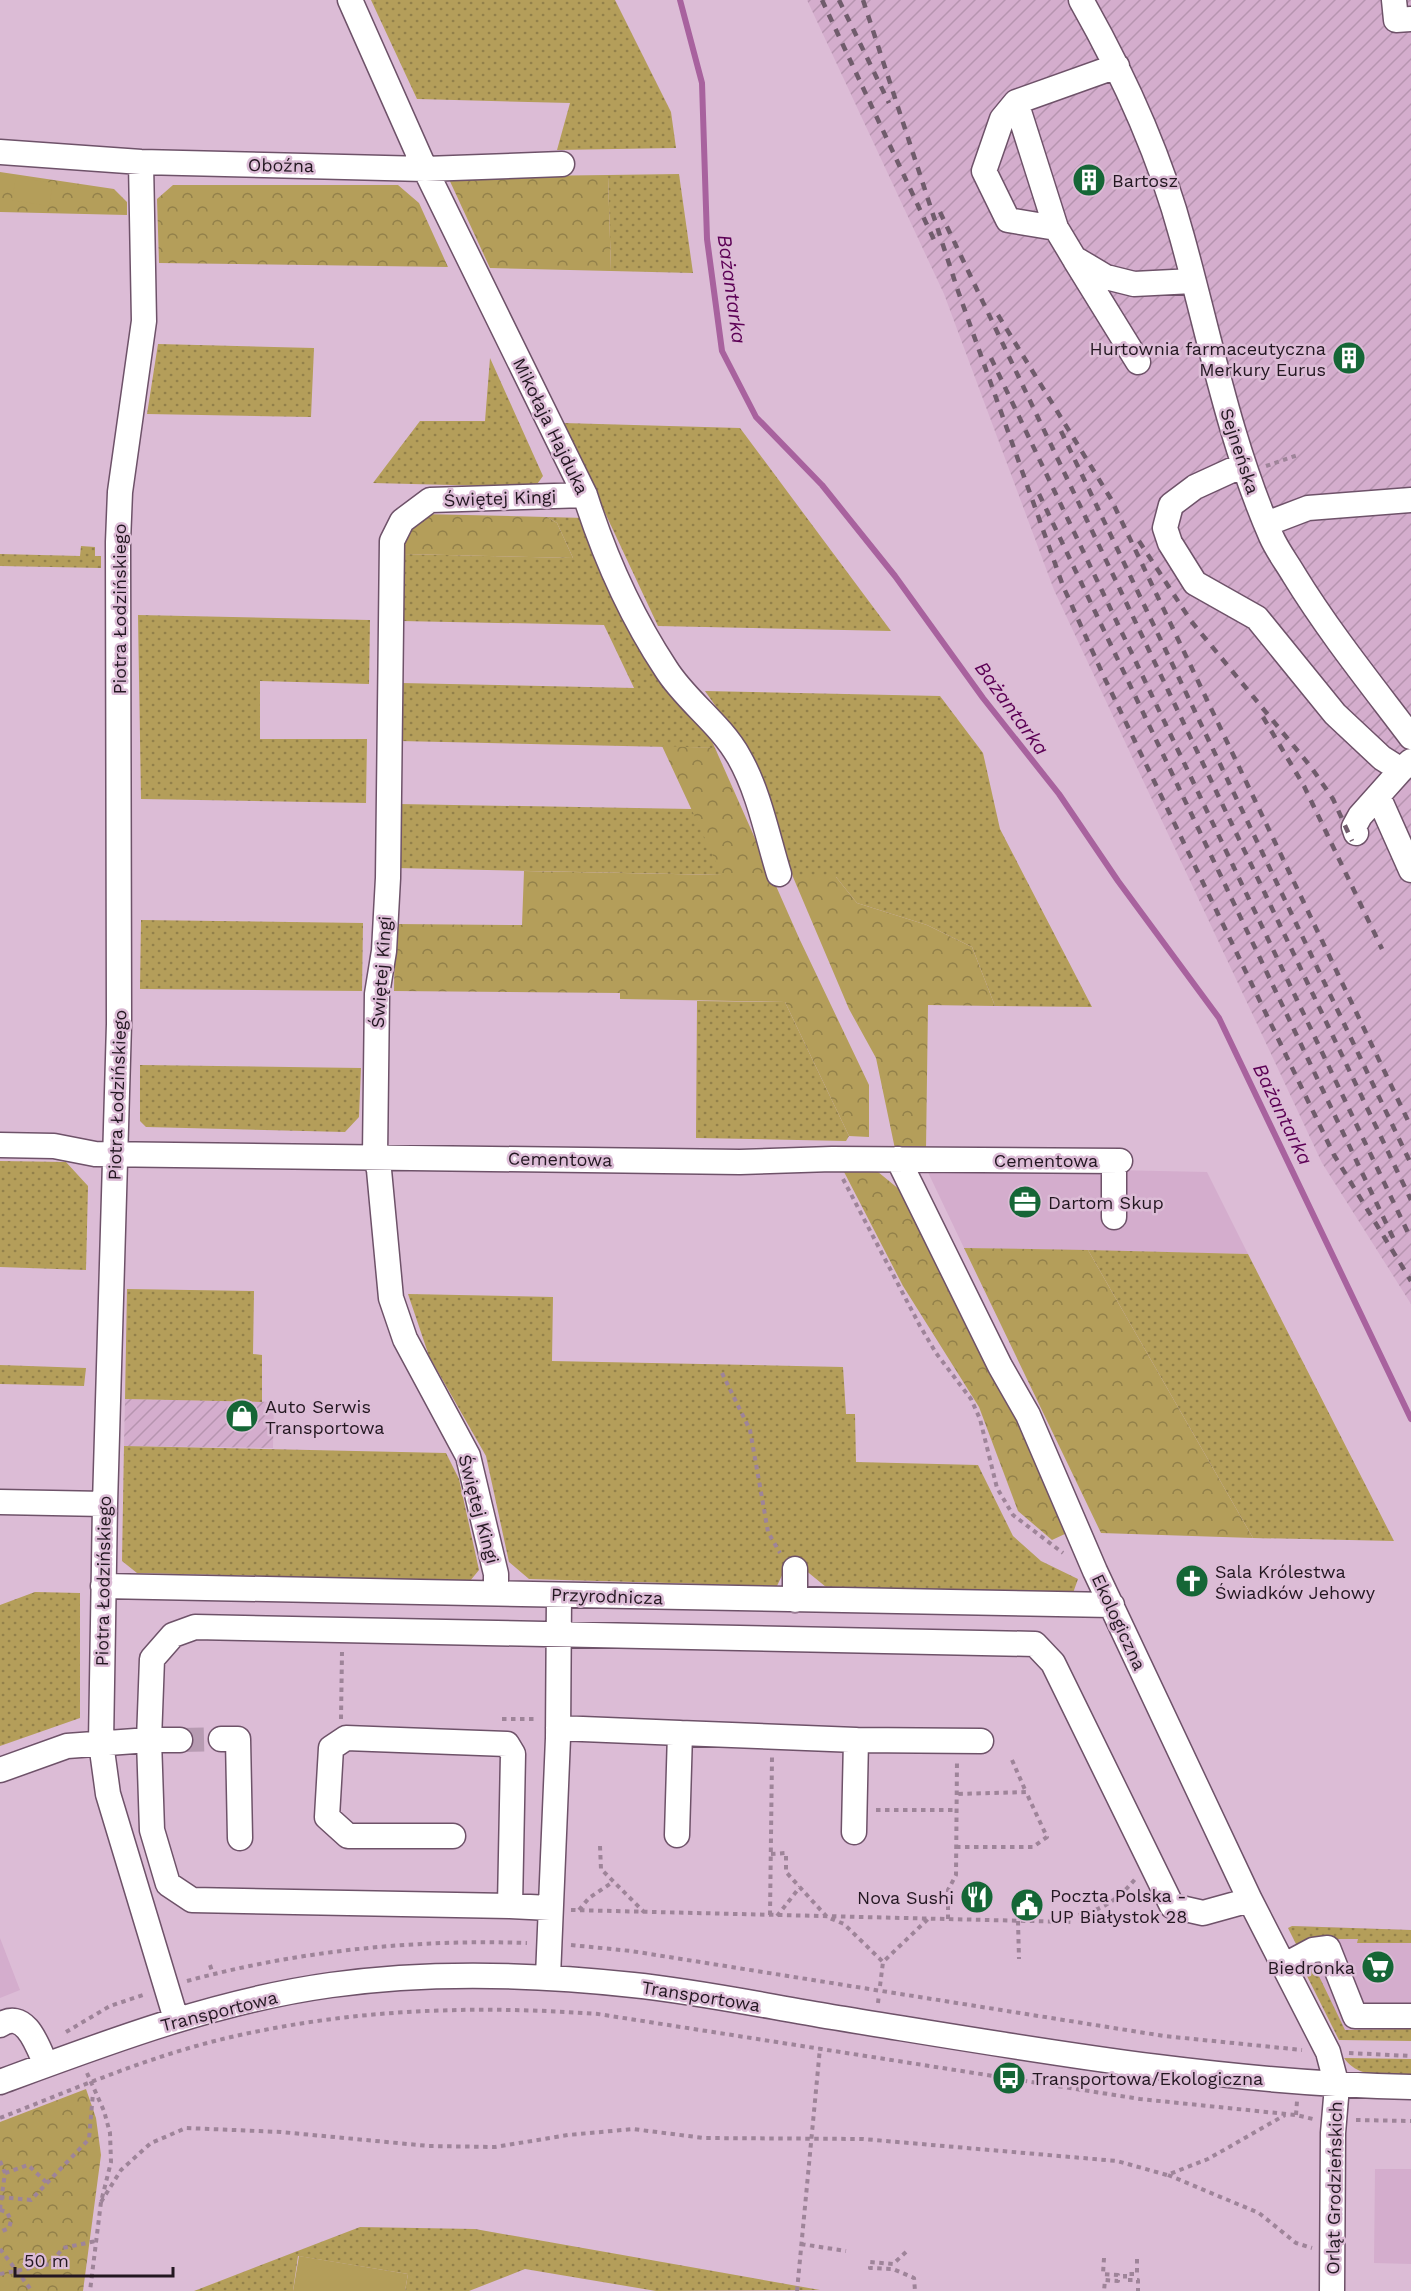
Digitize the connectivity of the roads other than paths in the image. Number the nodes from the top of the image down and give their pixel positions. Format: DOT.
graph roads {
  1 [pos="350,0"];
  2 [pos="1082,0"];
  3 [pos="1394,0"];
  4 [pos="1411,19"];
  5 [pos="1117,66"];
  6 [pos="1016,102"];
  7 [pos="0,152"];
  8 [pos="141,162"];
  9 [pos="562,164"];
  10 [pos="425,169"];
  11 [pos="1056,228"];
  12 [pos="1074,258"];
  13 [pos="1193,281"];
  14 [pos="1138,362"];
  15 [pos="1244,468"];
  16 [pos="585,495"];
  17 [pos="1411,500"];
  18 [pos="1266,524"];
  19 [pos="1411,737"];
  20 [pos="1406,766"];
  21 [pos="1378,796"];
  22 [pos="1356,833"];
  23 [pos="1411,870"];
  24 [pos="779,874"];
  25 [pos="0,1145"];
  26 [pos="115,1152"];
  27 [pos="375,1156"];
  28 [pos="898,1159"];
  29 [pos="1114,1217"];
  30 [pos="0,1502"];
  31 [pos="105,1504"];
  32 [pos="795,1569"];
  33 [pos="103,1586"];
  34 [pos="496,1592"];
  35 [pos="559,1595"];
  36 [pos="795,1600"];
  37 [pos="1112,1605"];
  38 [pos="559,1636"];
  39 [pos="558,1724"];
  40 [pos="680,1733"];
  41 [pos="221,1739"];
  42 [pos="149,1740"];
  43 [pos="180,1740"];
  44 [pos="855,1740"];
  45 [pos="969,1741"];
  46 [pos="101,1743"];
  47 [pos="0,1770"];
  48 [pos="854,1822"];
  49 [pos="677,1835"];
  50 [pos="453,1836"];
  51 [pos="240,1838"];
  52 [pos="1250,1900"];
  53 [pos="510,1906"];
  54 [pos="550,1908"];
  55 [pos="1285,1965"];
  56 [pos="548,1977"];
  57 [pos="1411,2016"];
  58 [pos="176,2019"];
  59 [pos="0,2025"];
  60 [pos="46,2065"];
  61 [pos="0,2082"];
  62 [pos="1337,2086"];
  63 [pos="1411,2087"];
  64 [pos="1332,2291"];
  1 -- 10 [label="street, Mikołaja Hajduka"];
  2 -- 5 [label="street, Sejneńska"];
  3 -- 4 [label="street"];
  5 -- 6 [label="street"];
  5 -- 13 [label="street, Sejneńska"];
  6 -- 11 [label="street"];
  6 -- 11 [label="street"];
  7 -- 8 [label="street, Oboźna"];
  8 -- 10 [label="street, Oboźna"];
  8 -- 26 [label="street, Piotra Łodzińskiego"];
  9 -- 10 [label="street, Oboźna"];
  10 -- 16 [label="street, Mikołaja Hajduka"];
  11 -- 12 [label="street"];
  12 -- 13 [label="street"];
  12 -- 14 [label="street"];
  13 -- 15 [label="street, Sejneńska"];
  15 -- 18 [label="street, Sejneńska"];
  15 -- 20 [label="street"];
  16 -- 24 [label="street, Mikołaja Hajduka"];
  16 -- 27 [label="street, Świętej Kingi"];
  17 -- 18 [label="street"];
  18 -- 19 [label="street, Sejneńska"];
  20 -- 21 [label="street"];
  21 -- 22 [label="street"];
  21 -- 23 [label="street"];
  25 -- 26 [label="street, Cementowa"];
  26 -- 27 [label="street, Cementowa"];
  26 -- 31 [label="street, Piotra Łodzińskiego"];
  27 -- 28 [label="street, Cementowa"];
  27 -- 34 [label="street, Świętej Kingi"];
  28 -- 29 [label="street, Cementowa"];
  28 -- 37 [label="street, Ekologiczna"];
  30 -- 31 [label="street"];
  31 -- 33 [label="street, Piotra Łodzińskiego"];
  32 -- 36 [label="street"];
  33 -- 34 [label="street, Przyrodnicza"];
  33 -- 46 [label="street, Piotra Łodzińskiego"];
  34 -- 35 [label="street, Przyrodnicza"];
  35 -- 36 [label="street, Przyrodnicza"];
  35 -- 38 [label="street"];
  36 -- 37 [label="street, Przyrodnicza"];
  37 -- 52 [label="street, Ekologiczna"];
  38 -- 39 [label="street"];
  38 -- 42 [label="street"];
  38 -- 52 [label="street"];
  39 -- 40 [label="street"];
  39 -- 54 [label="street"];
  40 -- 44 [label="street"];
  40 -- 49 [label="street"];
  41 -- 51 [label="street"];
  42 -- 43 [label="street"];
  42 -- 46 [label="street"];
  42 -- 53 [label="street"];
  44 -- 45 [label="street"];
  44 -- 48 [label="street"];
  46 -- 47 [label="street"];
  46 -- 58 [label="street, Piotra Łodzińskiego"];
  50 -- 53 [label="street"];
  52 -- 55 [label="street, Ekologiczna"];
  53 -- 54 [label="street"];
  54 -- 56 [label="street"];
  55 -- 57 [label="street"];
  55 -- 62 [label="street, Ekologiczna"];
  56 -- 58 [label="street, Transportowa"];
  56 -- 62 [label="street, Transportowa"];
  58 -- 60 [label="street, Transportowa"];
  59 -- 60 [label="street"];
  60 -- 61 [label="street, Transportowa"];
  62 -- 63 [label="street, Transportowa"];
  62 -- 64 [label="street, Orląt Grodzieńskich"];
}
